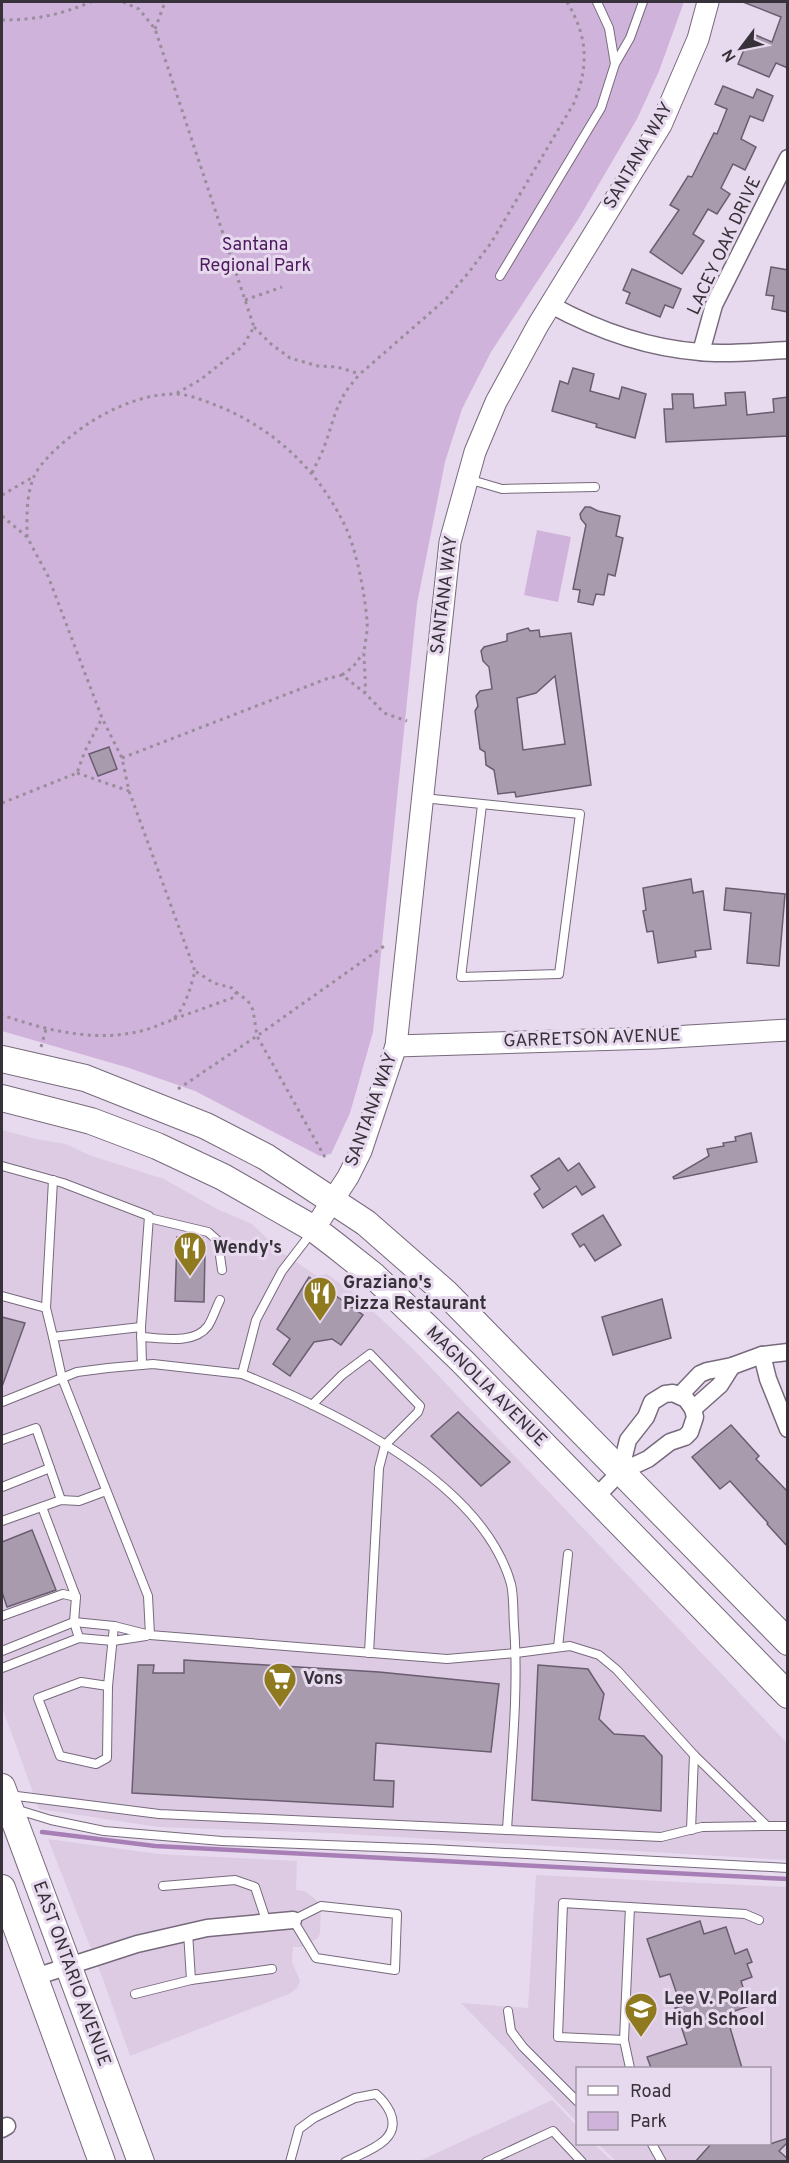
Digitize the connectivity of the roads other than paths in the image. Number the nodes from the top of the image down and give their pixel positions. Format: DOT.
graph roads {
  1 [pos="597,2"];
  2 [pos="643,2"];
  3 [pos="708,2"];
  4 [pos="615,64"];
  5 [pos="788,158"];
  6 [pos="500,276"];
  7 [pos="551,305"];
  8 [pos="788,350"];
  9 [pos="701,352"];
  10 [pos="468,479"];
  11 [pos="595,487"];
  12 [pos="422,798"];
  13 [pos="482,806"];
  14 [pos="788,1030"];
  15 [pos="396,1046"];
  16 [pos="2,1059"];
  17 [pos="2,1098"];
  18 [pos="2,1167"];
  19 [pos="53,1180"];
  20 [pos="332,1201"];
  21 [pos="149,1218"];
  22 [pos="314,1229"];
  23 [pos="222,1270"];
  24 [pos="2,1296"];
  25 [pos="220,1300"];
  26 [pos="46,1308"];
  27 [pos="141,1332"];
  28 [pos="53,1337"];
  29 [pos="788,1352"];
  30 [pos="762,1355"];
  31 [pos="142,1365"];
  32 [pos="732,1366"];
  33 [pos="242,1374"];
  34 [pos="62,1378"];
  35 [pos="680,1395"];
  36 [pos="2,1402"];
  37 [pos="312,1405"];
  38 [pos="693,1409"];
  39 [pos="788,1429"];
  40 [pos="2,1440"];
  41 [pos="385,1445"];
  42 [pos="50,1468"];
  43 [pos="620,1472"];
  44 [pos="2,1487"];
  45 [pos="105,1491"];
  46 [pos="595,1498"];
  47 [pos="61,1500"];
  48 [pos="42,1507"];
  49 [pos="2,1521"];
  50 [pos="568,1554"];
  51 [pos="76,1597"];
  52 [pos="2,1616"];
  53 [pos="74,1622"];
  54 [pos="114,1626"];
  55 [pos="150,1635"];
  56 [pos="79,1638"];
  57 [pos="113,1641"];
  58 [pos="788,1642"];
  59 [pos="558,1647"];
  60 [pos="2,1651"];
  61 [pos="369,1653"];
  62 [pos="516,1653"];
  63 [pos="2,1668"];
  64 [pos="108,1686"];
  65 [pos="788,1695"];
  66 [pos="694,1755"];
  67 [pos="5,1796"];
  68 [pos="767,1826"];
  69 [pos="788,1826"];
  70 [pos="507,1830"];
  71 [pos="691,1830"];
  72 [pos="788,1868"];
  73 [pos="163,1886"];
  74 [pos="2,1888"];
  75 [pos="630,1907"];
  76 [pos="293,1920"];
  77 [pos="759,1920"];
  78 [pos="267,1923"];
  79 [pos="188,1932"];
  80 [pos="68,1966"];
  81 [pos="272,1969"];
  82 [pos="35,1977"];
  83 [pos="190,1980"];
  84 [pos="135,1994"];
  85 [pos="508,2011"];
  86 [pos="624,2040"];
  87 [pos="630,2067"];
  88 [pos="576,2100"];
  89 [pos="653,2145"];
  90 [pos="102,2162"];
  91 [pos="141,2162"];
  92 [pos="290,2162"];
  93 [pos="345,2162"];
  94 [pos="486,2162"];
  95 [pos="582,2162"];
  96 [pos="662,2162"];
  1 -- 4 [label="lane"];
  2 -- 4 [label="lane"];
  3 -- 7 [label="street, SANTANA WAY"];
  4 -- 6 [label="lane"];
  5 -- 9 [label="street, LACEY OAK DRIVE"];
  7 -- 9 [label="street"];
  7 -- 10 [label="street, SANTANA WAY"];
  8 -- 9 [label="street"];
  10 -- 11 [label="lane"];
  10 -- 12 [label="street, SANTANA WAY"];
  12 -- 13 [label="lane"];
  12 -- 15 [label="street, SANTANA WAY"];
  13 -- 13 [label="lane"];
  14 -- 15 [label="street, GARRETSON AVENUE"];
  15 -- 20 [label="street, SANTANA WAY"];
  16 -- 20 [label="main road, MAGNOLIA AVENUE"];
  17 -- 22 [label="main road, MAGNOLIA AVENUE"];
  18 -- 19 [label="lane"];
  19 -- 21 [label="lane"];
  19 -- 26 [label="lane"];
  20 -- 22 [label="street, SANTANA WAY"];
  20 -- 43 [label="main road, MAGNOLIA AVENUE"];
  21 -- 23 [label="lane"];
  21 -- 27 [label="lane"];
  22 -- 33 [label="lane"];
  22 -- 46 [label="main road, MAGNOLIA AVENUE"];
  24 -- 26 [label="lane"];
  25 -- 27 [label="lane"];
  26 -- 28 [label="lane"];
  27 -- 28 [label="lane"];
  27 -- 31 [label="lane"];
  28 -- 34 [label="lane"];
  29 -- 30 [label="street"];
  30 -- 32 [label="street"];
  30 -- 39 [label="street"];
  31 -- 33 [label="lane"];
  31 -- 34 [label="lane"];
  32 -- 35 [label="street"];
  32 -- 38 [label="street"];
  33 -- 37 [label="lane"];
  34 -- 36 [label="lane"];
  34 -- 45 [label="lane"];
  35 -- 38 [label="street"];
  35 -- 43 [label="street"];
  37 -- 41 [label="lane"];
  37 -- 41 [label="lane"];
  38 -- 43 [label="street"];
  40 -- 42 [label="lane"];
  41 -- 61 [label="lane"];
  41 -- 62 [label="lane"];
  42 -- 44 [label="lane"];
  42 -- 47 [label="lane"];
  43 -- 46 [label="street"];
  43 -- 58 [label="main road, MAGNOLIA AVENUE"];
  45 -- 47 [label="lane"];
  45 -- 55 [label="lane"];
  46 -- 65 [label="main road, MAGNOLIA AVENUE"];
  47 -- 48 [label="lane"];
  48 -- 49 [label="lane"];
  48 -- 51 [label="lane"];
  50 -- 59 [label="lane"];
  51 -- 52 [label="lane"];
  51 -- 53 [label="lane"];
  53 -- 54 [label="lane"];
  53 -- 56 [label="lane"];
  53 -- 60 [label="lane"];
  54 -- 55 [label="lane"];
  54 -- 57 [label="lane"];
  55 -- 57 [label="lane"];
  55 -- 61 [label="lane"];
  56 -- 57 [label="lane"];
  56 -- 63 [label="lane"];
  57 -- 64 [label="lane"];
  59 -- 62 [label="lane"];
  59 -- 66 [label="lane"];
  61 -- 62 [label="lane"];
  62 -- 70 [label="lane"];
  64 -- 64 [label="lane"];
  66 -- 68 [label="lane"];
  66 -- 71 [label="lane"];
  67 -- 70 [label="lane"];
  67 -- 72 [label="lane"];
  67 -- 80 [label="main road, EAST ONTARIO AVENUE"];
  68 -- 69 [label="lane"];
  68 -- 71 [label="lane"];
  70 -- 71 [label="lane"];
  73 -- 78 [label="lane"];
  74 -- 82 [label="main road, EAST ONTARIO AVENUE"];
  75 -- 77 [label="lane"];
  75 -- 86 [label="lane"];
  75 -- 86 [label="lane"];
  76 -- 76 [label="lane"];
  76 -- 78 [label="street"];
  78 -- 79 [label="street"];
  79 -- 80 [label="street"];
  79 -- 83 [label="lane"];
  80 -- 82 [label="street"];
  80 -- 91 [label="main road, EAST ONTARIO AVENUE"];
  81 -- 83 [label="lane"];
  82 -- 90 [label="main road, EAST ONTARIO AVENUE"];
  83 -- 84 [label="lane"];
  85 -- 88 [label="lane"];
  86 -- 87 [label="lane"];
  89 -- 96 [label="lane"];
  92 -- 93 [label="lane"];
  94 -- 95 [label="lane"];
}
